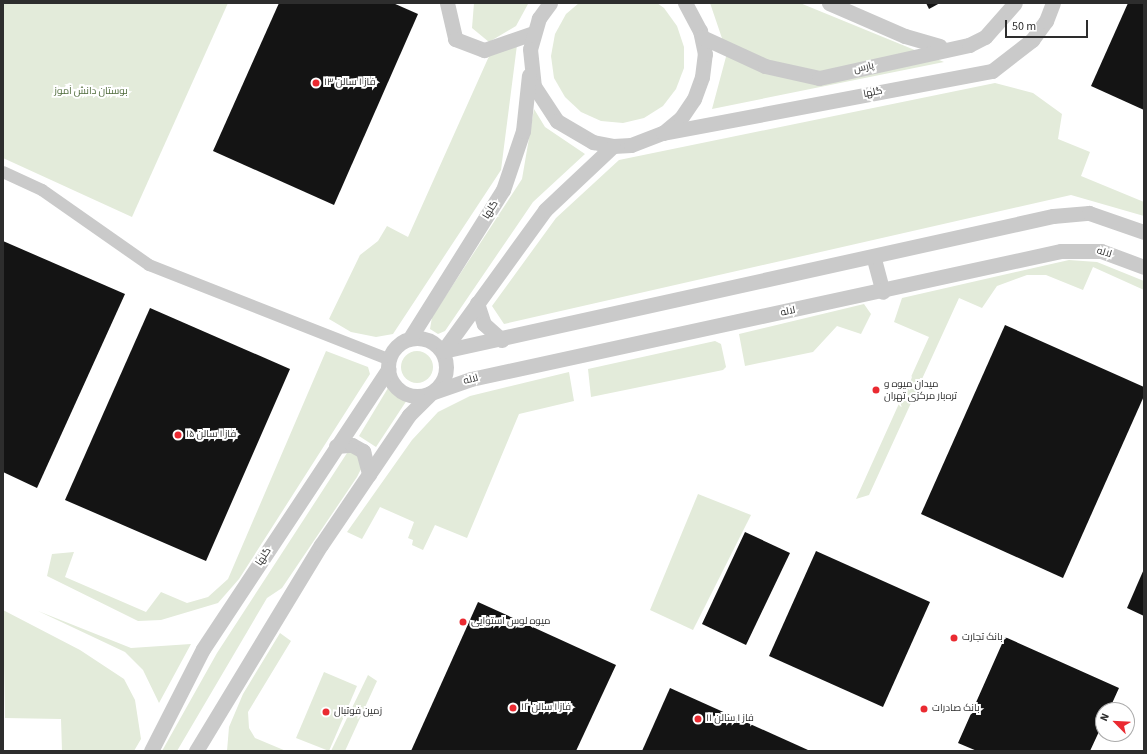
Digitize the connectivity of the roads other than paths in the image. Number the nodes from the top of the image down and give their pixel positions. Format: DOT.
graph roads {
  1 [pos="447,3"];
  2 [pos="550,3"];
  3 [pos="685,3"];
  4 [pos="828,3"];
  5 [pos="1015,3"];
  6 [pos="1053,3"];
  7 [pos="533,33"];
  8 [pos="702,37"];
  9 [pos="940,46"];
  10 [pos="530,66"];
  11 [pos="663,133"];
  12 [pos="613,146"];
  13 [pos="3,172"];
  14 [pos="1144,232"];
  15 [pos="874,259"];
  16 [pos="1144,267"];
  17 [pos="882,292"];
  18 [pos="477,303"];
  19 [pos="410,338"];
  20 [pos="502,340"];
  21 [pos="442,351"];
  22 [pos="388,364"];
  23 [pos="431,393"];
  24 [pos="336,446"];
  25 [pos="368,474"];
  26 [pos="151,751"];
  27 [pos="196,751"];
  1 -- 7 [label="street"];
  2 -- 7 [label="street"];
  3 -- 8 [label="street"];
  4 -- 9 [label="street"];
  5 -- 8 [label="street, پارس"];
  6 -- 11 [label="street, گلها"];
  7 -- 10 [label="street, گلها"];
  8 -- 11 [label="street"];
  10 -- 12 [label="street"];
  10 -- 19 [label="street, گلها"];
  11 -- 12 [label="street"];
  12 -- 18 [label="street"];
  13 -- 22 [label="street"];
  14 -- 15 [label="street"];
  15 -- 17 [label="street"];
  15 -- 20 [label="street"];
  16 -- 17 [label="street, لاله"];
  17 -- 23 [label="street, لاله"];
  18 -- 20 [label="street"];
  18 -- 21 [label="street"];
  19 -- 21 [label="street"];
  19 -- 22 [label="street"];
  20 -- 21 [label="street"];
  21 -- 23 [label="street"];
  22 -- 23 [label="street"];
  22 -- 24 [label="street, گلها"];
  23 -- 25 [label="street"];
  24 -- 25 [label="street"];
  24 -- 26 [label="street, گلها"];
  25 -- 27 [label="street"];
}
